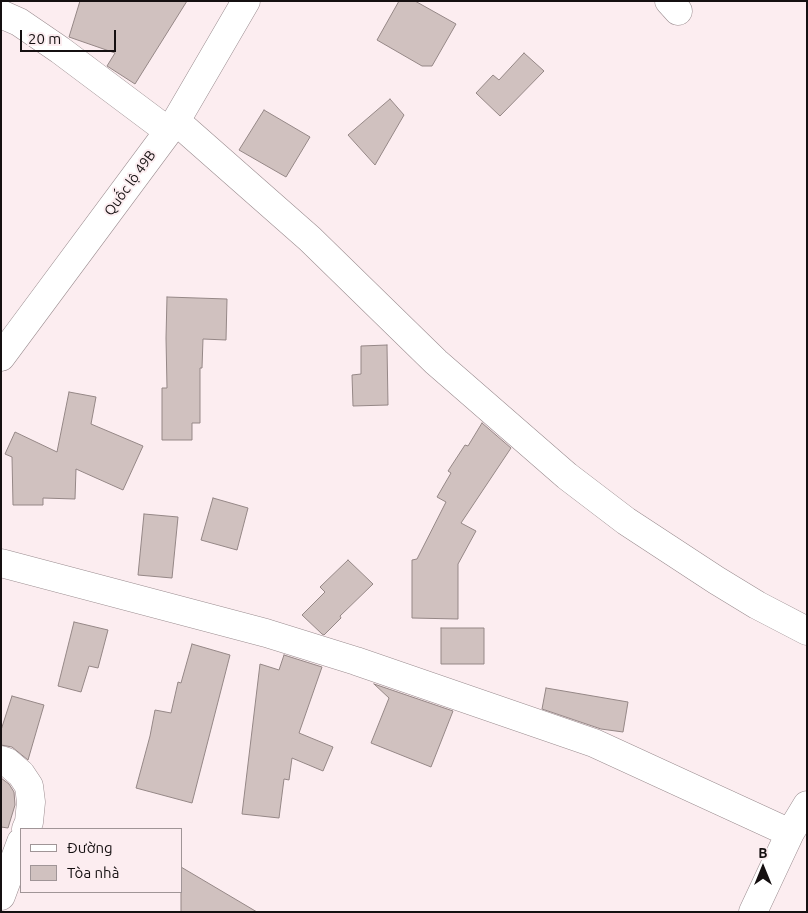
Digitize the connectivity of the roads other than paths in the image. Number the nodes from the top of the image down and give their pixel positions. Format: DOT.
graph roads {
  1 [pos="246,1"];
  2 [pos="1,14"];
  3 [pos="172,126"];
  4 [pos="1,357"];
  5 [pos="1,563"];
  6 [pos="807,631"];
  7 [pos="1,760"];
  8 [pos="807,805"];
  9 [pos="26,828"];
  10 [pos="790,833"];
  11 [pos="20,845"];
  12 [pos="1,896"];
  13 [pos="753,912"];
  1 -- 3 [label="street, Quốc lộ 49B"];
  2 -- 3 [label="street"];
  3 -- 4 [label="street, Quốc lộ 49B"];
  3 -- 6 [label="street"];
  5 -- 10 [label="street"];
  7 -- 9 [label="street"];
  8 -- 10 [label="street"];
  10 -- 13 [label="street"];
  11 -- 12 [label="street"];
}
